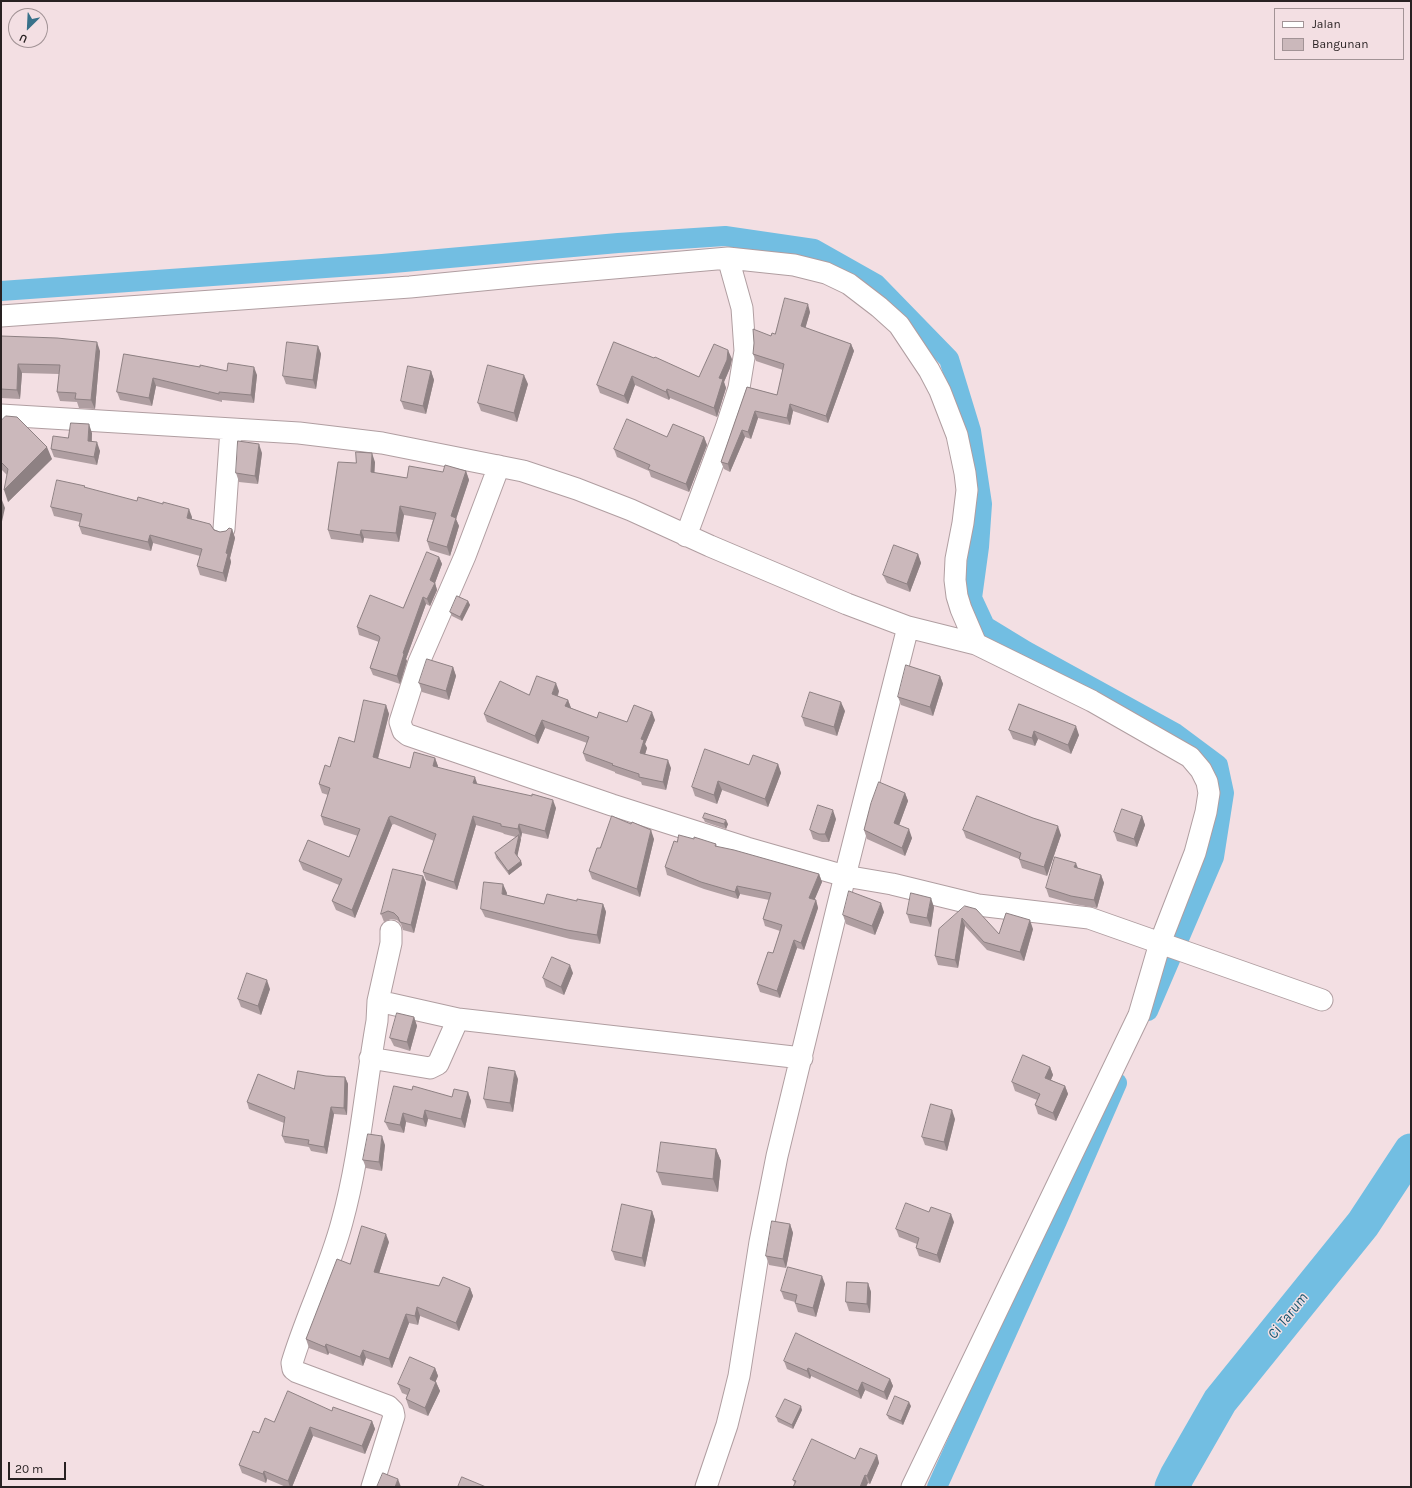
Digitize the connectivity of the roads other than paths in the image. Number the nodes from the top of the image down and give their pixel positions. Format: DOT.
graph roads {
  1 [pos="728,258"];
  2 [pos="1,316"];
  3 [pos="1,415"];
  4 [pos="231,429"];
  5 [pos="499,466"];
  6 [pos="224,529"];
  7 [pos="686,536"];
  8 [pos="908,627"];
  9 [pos="976,644"];
  10 [pos="845,876"];
  11 [pos="391,931"];
  12 [pos="1160,943"];
  13 [pos="1322,1000"];
  14 [pos="378,1001"];
  15 [pos="458,1019"];
  16 [pos="370,1058"];
  17 [pos="802,1058"];
  18 [pos="372,1487"];
  19 [pos="706,1487"];
  20 [pos="912,1487"];
  1 -- 2 [label="street"];
  1 -- 7 [label="street"];
  1 -- 9 [label="street"];
  3 -- 4 [label="street"];
  4 -- 5 [label="street"];
  4 -- 6 [label="street"];
  5 -- 7 [label="street"];
  5 -- 10 [label="street"];
  7 -- 8 [label="street"];
  8 -- 9 [label="street"];
  8 -- 10 [label="street"];
  9 -- 12 [label="street"];
  10 -- 12 [label="street"];
  10 -- 17 [label="street"];
  11 -- 14 [label="street"];
  12 -- 13 [label="street"];
  12 -- 20 [label="street"];
  14 -- 15 [label="street"];
  14 -- 16 [label="street"];
  15 -- 16 [label="street"];
  15 -- 17 [label="street"];
  16 -- 18 [label="street"];
  17 -- 19 [label="street"];
}
